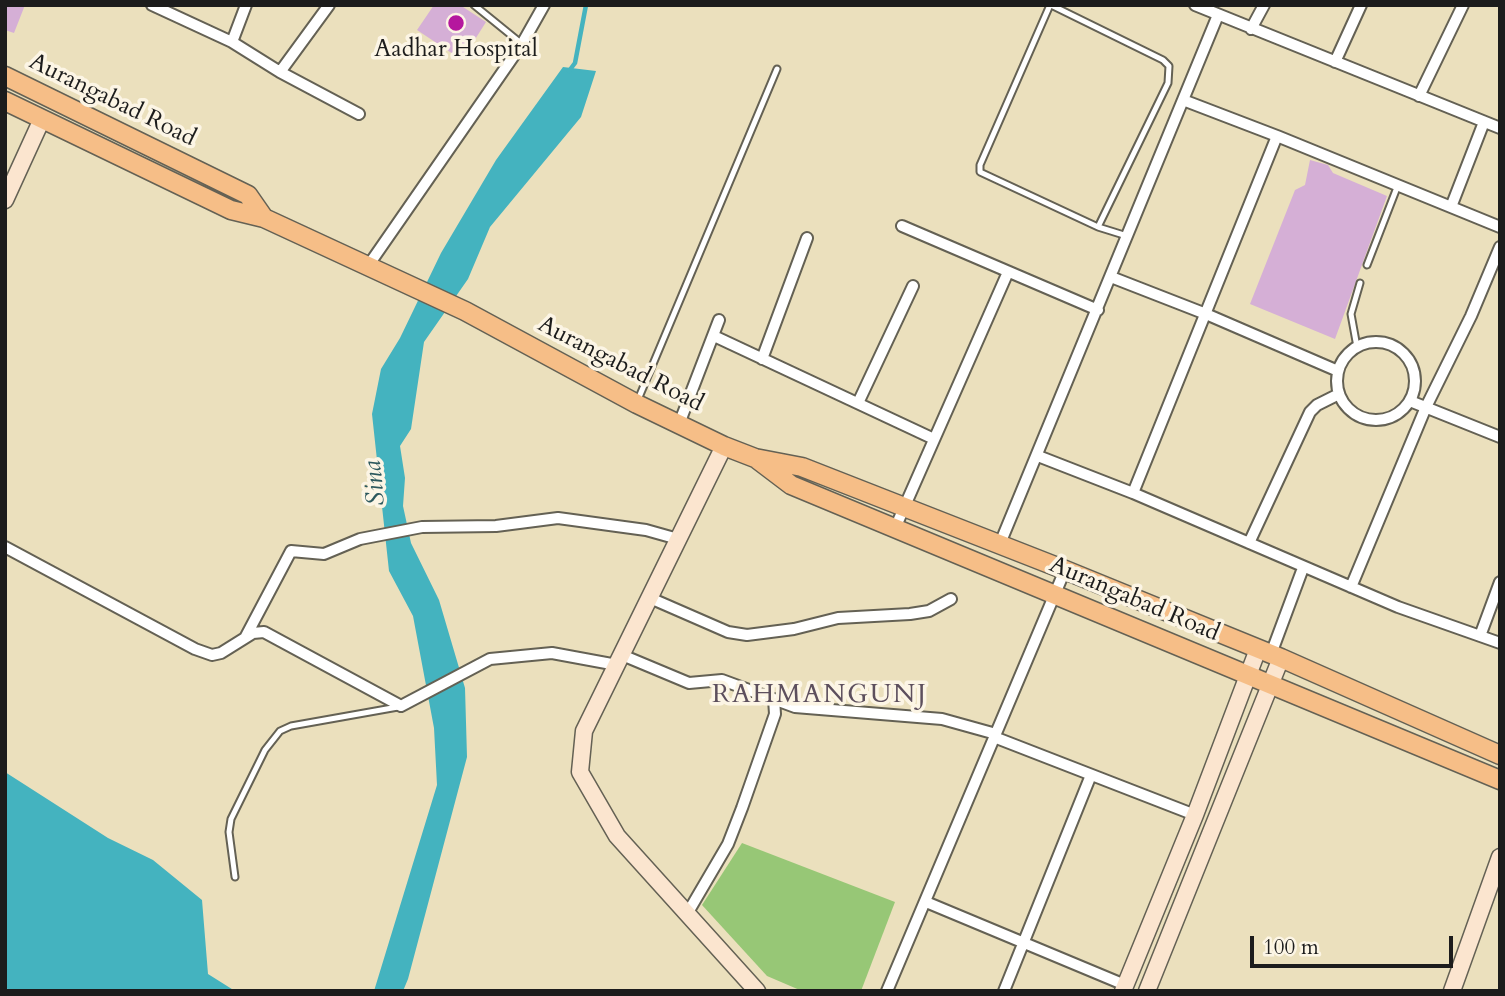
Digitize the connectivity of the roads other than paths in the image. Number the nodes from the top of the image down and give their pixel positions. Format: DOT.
graph roads {
  1 [pos="152,5"];
  2 [pos="246,5"];
  3 [pos="330,5"];
  4 [pos="474,5"];
  5 [pos="544,5"];
  6 [pos="1050,5"];
  7 [pos="1195,5"];
  8 [pos="1264,5"];
  9 [pos="1361,5"];
  10 [pos="1463,5"];
  11 [pos="1218,15"];
  12 [pos="1251,29"];
  13 [pos="233,42"];
  14 [pos="522,44"];
  15 [pos="1335,62"];
  16 [pos="776,69"];
  17 [pos="280,72"];
  18 [pos="5,76"];
  19 [pos="1419,96"];
  20 [pos="1183,100"];
  21 [pos="5,101"];
  22 [pos="359,114"];
  23 [pos="42,119"];
  24 [pos="1484,122"];
  25 [pos="1500,128"];
  26 [pos="1277,136"];
  27 [pos="1398,185"];
  28 [pos="5,200"];
  29 [pos="1451,207"];
  30 [pos="264,218"];
  31 [pos="902,226"];
  32 [pos="1098,227"];
  33 [pos="1500,227"];
  34 [pos="1127,236"];
  35 [pos="807,237"];
  36 [pos="1500,247"];
  37 [pos="1367,265"];
  38 [pos="376,270"];
  39 [pos="1008,272"];
  40 [pos="1111,277"];
  41 [pos="1360,283"];
  42 [pos="913,286"];
  43 [pos="1098,310"];
  44 [pos="1206,314"];
  45 [pos="719,320"];
  46 [pos="713,336"];
  47 [pos="1357,347"];
  48 [pos="762,359"];
  49 [pos="1338,371"];
  50 [pos="1339,394"];
  51 [pos="1410,401"];
  52 [pos="858,403"];
  53 [pos="637,404"];
  54 [pos="1426,407"];
  55 [pos="679,424"];
  56 [pos="1500,438"];
  57 [pos="934,439"];
  58 [pos="724,446"];
  59 [pos="1038,456"];
  60 [pos="755,458"];
  61 [pos="1133,493"];
  62 [pos="904,507"];
  63 [pos="896,526"];
  64 [pos="678,539"];
  65 [pos="1249,542"];
  66 [pos="999,546"];
  67 [pos="5,547"];
  68 [pos="1303,568"];
  69 [pos="1065,570"];
  70 [pos="1500,582"];
  71 [pos="1351,587"];
  72 [pos="1056,593"];
  73 [pos="649,598"];
  74 [pos="951,600"];
  75 [pos="1480,636"];
  76 [pos="244,639"];
  77 [pos="1500,643"];
  78 [pos="1270,654"];
  79 [pos="619,660"];
  80 [pos="1248,674"];
  81 [pos="1271,683"];
  82 [pos="774,699"];
  83 [pos="406,704"];
  84 [pos="995,736"];
  85 [pos="1500,755"];
  86 [pos="1091,775"];
  87 [pos="1500,780"];
  88 [pos="1195,815"];
  89 [pos="1500,857"];
  90 [pos="235,877"];
  91 [pos="926,902"];
  92 [pos="687,915"];
  93 [pos="1024,941"];
  94 [pos="1124,988"];
  95 [pos="757,991"];
  96 [pos="887,991"];
  97 [pos="1004,991"];
  98 [pos="1147,991"];
  99 [pos="1452,991"];
  1 -- 13 [label="street"];
  2 -- 13 [label="street"];
  3 -- 17 [label="street"];
  4 -- 14 [label="lane"];
  5 -- 14 [label="street"];
  6 -- 32 [label="lane"];
  6 -- 32 [label="lane"];
  7 -- 11 [label="street"];
  8 -- 12 [label="street"];
  9 -- 15 [label="street"];
  10 -- 19 [label="street"];
  11 -- 12 [label="street"];
  11 -- 20 [label="street"];
  12 -- 15 [label="street"];
  13 -- 17 [label="street"];
  14 -- 38 [label="street"];
  15 -- 19 [label="street"];
  16 -- 53 [label="lane"];
  17 -- 22 [label="street"];
  18 -- 30 [label="main road, Aurangabad Road"];
  19 -- 24 [label="street"];
  20 -- 26 [label="street"];
  20 -- 34 [label="street"];
  21 -- 23 [label="main road, Aurangabad Road"];
  23 -- 28 [label="street"];
  23 -- 30 [label="main road, Aurangabad Road"];
  24 -- 25 [label="street"];
  24 -- 29 [label="street"];
  26 -- 27 [label="street"];
  26 -- 44 [label="street"];
  27 -- 29 [label="street"];
  27 -- 37 [label="lane"];
  29 -- 33 [label="street"];
  30 -- 38 [label="main road, Aurangabad Road"];
  31 -- 39 [label="street"];
  32 -- 34 [label="lane"];
  34 -- 40 [label="street"];
  35 -- 48 [label="street"];
  36 -- 54 [label="street"];
  38 -- 53 [label="main road, Aurangabad Road"];
  39 -- 43 [label="street"];
  39 -- 57 [label="street"];
  40 -- 43 [label="street"];
  40 -- 44 [label="street"];
  41 -- 47 [label="lane"];
  42 -- 52 [label="street"];
  43 -- 59 [label="street"];
  44 -- 49 [label="street"];
  44 -- 61 [label="street"];
  45 -- 46 [label="street"];
  46 -- 48 [label="street"];
  46 -- 55 [label="street"];
  47 -- 49 [label="street"];
  47 -- 51 [label="street"];
  48 -- 52 [label="street"];
  49 -- 50 [label="street"];
  50 -- 51 [label="street"];
  50 -- 65 [label="street"];
  51 -- 54 [label="street"];
  52 -- 57 [label="street"];
  53 -- 55 [label="main road, Aurangabad Road"];
  54 -- 56 [label="street"];
  54 -- 71 [label="street"];
  55 -- 58 [label="main road, Aurangabad Road"];
  57 -- 62 [label="street"];
  58 -- 60 [label="main road, Aurangabad Road"];
  58 -- 64 [label="street"];
  59 -- 61 [label="street"];
  59 -- 66 [label="street"];
  60 -- 62 [label="main road, Aurangabad Road"];
  60 -- 63 [label="main road, Aurangabad Road"];
  61 -- 65 [label="street"];
  62 -- 63 [label="street"];
  62 -- 66 [label="main road, Aurangabad Road"];
  63 -- 72 [label="main road, Aurangabad Road"];
  64 -- 73 [label="street"];
  64 -- 76 [label="street"];
  65 -- 68 [label="street"];
  66 -- 69 [label="main road, Aurangabad Road"];
  67 -- 76 [label="street"];
  68 -- 71 [label="street"];
  68 -- 78 [label="street"];
  69 -- 72 [label="street"];
  69 -- 78 [label="main road, Aurangabad Road"];
  70 -- 75 [label="street"];
  71 -- 75 [label="street"];
  72 -- 80 [label="main road, Aurangabad Road"];
  72 -- 84 [label="street"];
  73 -- 74 [label="street"];
  73 -- 79 [label="street"];
  75 -- 77 [label="street"];
  76 -- 83 [label="street"];
  78 -- 80 [label="street"];
  78 -- 81 [label="street"];
  78 -- 85 [label="main road, Aurangabad Road"];
  79 -- 82 [label="street"];
  79 -- 83 [label="street"];
  79 -- 92 [label="street"];
  80 -- 81 [label="main road, Aurangabad Road"];
  80 -- 88 [label="street"];
  81 -- 87 [label="main road, Aurangabad Road"];
  81 -- 98 [label="street"];
  82 -- 84 [label="street"];
  82 -- 92 [label="street"];
  83 -- 90 [label="lane"];
  84 -- 86 [label="street"];
  84 -- 91 [label="street"];
  86 -- 88 [label="street"];
  86 -- 93 [label="street"];
  88 -- 94 [label="street"];
  89 -- 99 [label="street"];
  91 -- 93 [label="street"];
  91 -- 96 [label="street"];
  92 -- 95 [label="street"];
  93 -- 94 [label="street"];
  93 -- 97 [label="street"];
}
